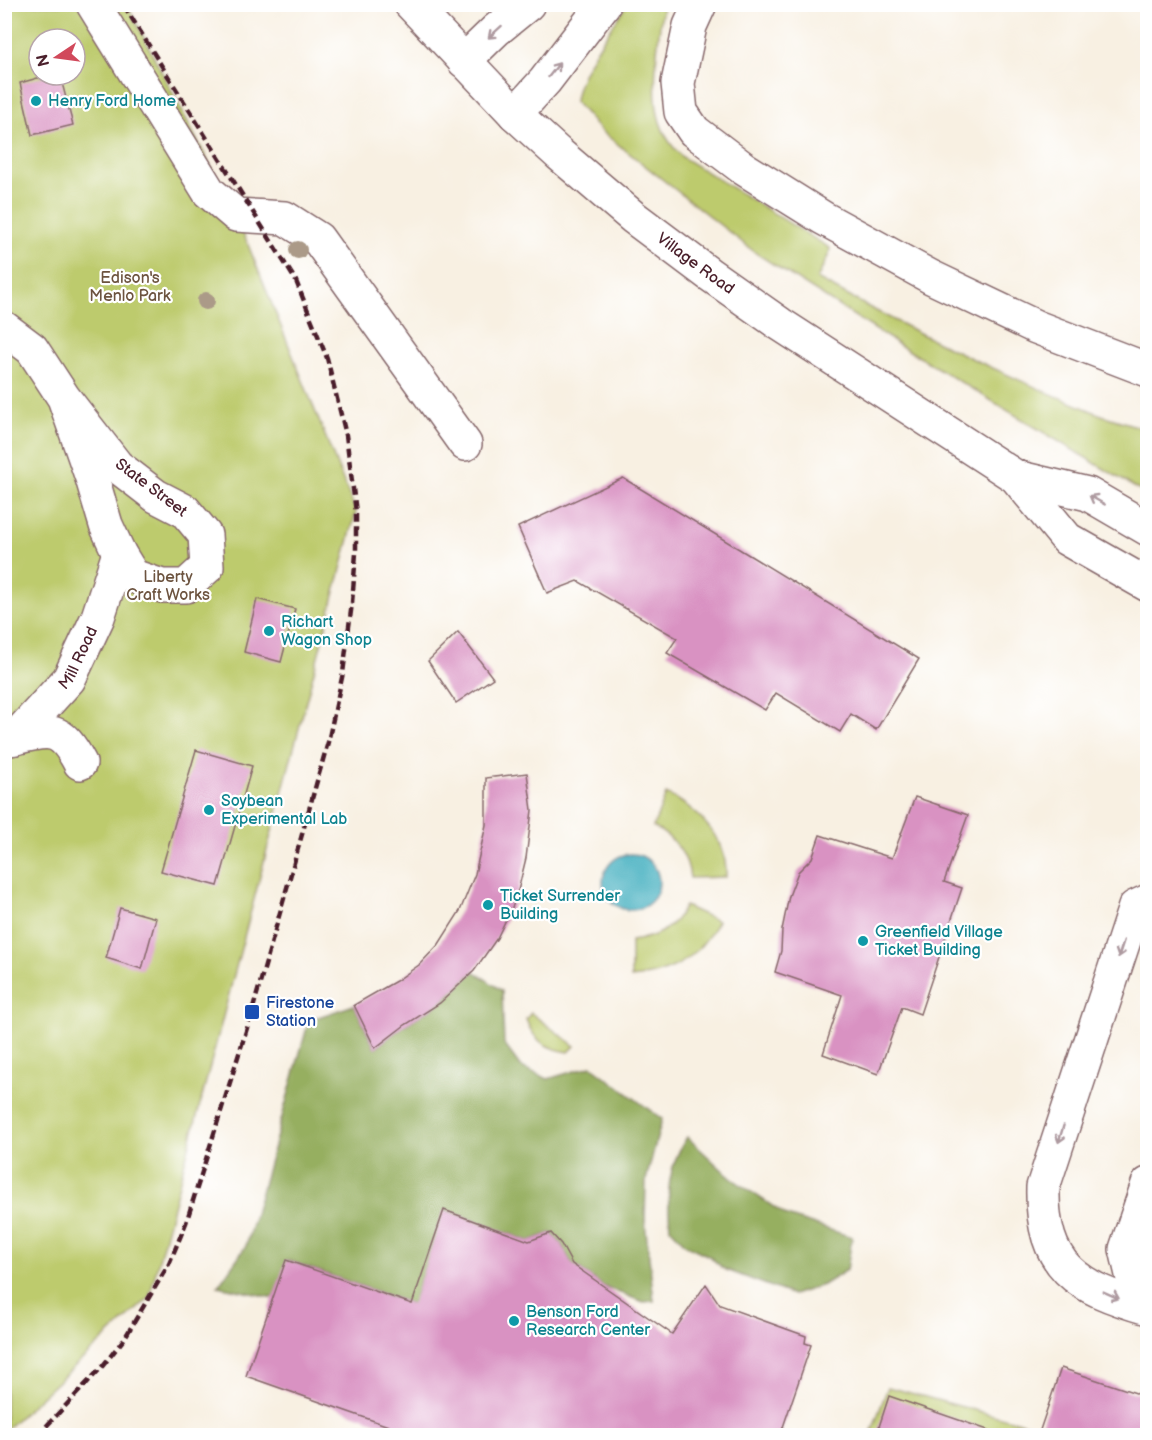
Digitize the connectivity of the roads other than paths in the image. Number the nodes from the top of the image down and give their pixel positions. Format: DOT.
graph roads {
  1 [pos="93,4"];
  2 [pos="411,4"];
  3 [pos="528,4"];
  4 [pos="604,4"];
  5 [pos="700,4"];
  6 [pos="464,62"];
  7 [pos="515,114"];
  8 [pos="4,328"];
  9 [pos="1148,370"];
  10 [pos="64,398"];
  11 [pos="465,444"];
  12 [pos="1016,477"];
  13 [pos="1148,529"];
  14 [pos="119,553"];
  15 [pos="1148,585"];
  16 [pos="10,739"];
  17 [pos="80,763"];
  18 [pos="1148,901"];
  19 [pos="1148,1184"];
  20 [pos="1148,1295"];
  21 [pos="1148,1308"];
  1 -- 11 [label="street"];
  2 -- 6 [label="street, Village Road"];
  3 -- 6 [label="street, one-way"];
  7 -- 4 [label="street, one-way"];
  5 -- 9 [label="street"];
  6 -- 7 [label="street, Village Road"];
  7 -- 12 [label="street, Village Road"];
  8 -- 10 [label="street, State Street"];
  10 -- 14 [label="street, State Street"];
  10 -- 14 [label="street, State Street"];
  13 -- 12 [label="street, Village Road, one-way"];
  12 -- 15 [label="street, Village Road"];
  14 -- 16 [label="street, Mill Road"];
  16 -- 17 [label="street"];
  18 -- 21 [label="street, one-way"];
  19 -- 20 [label="street"];
}
